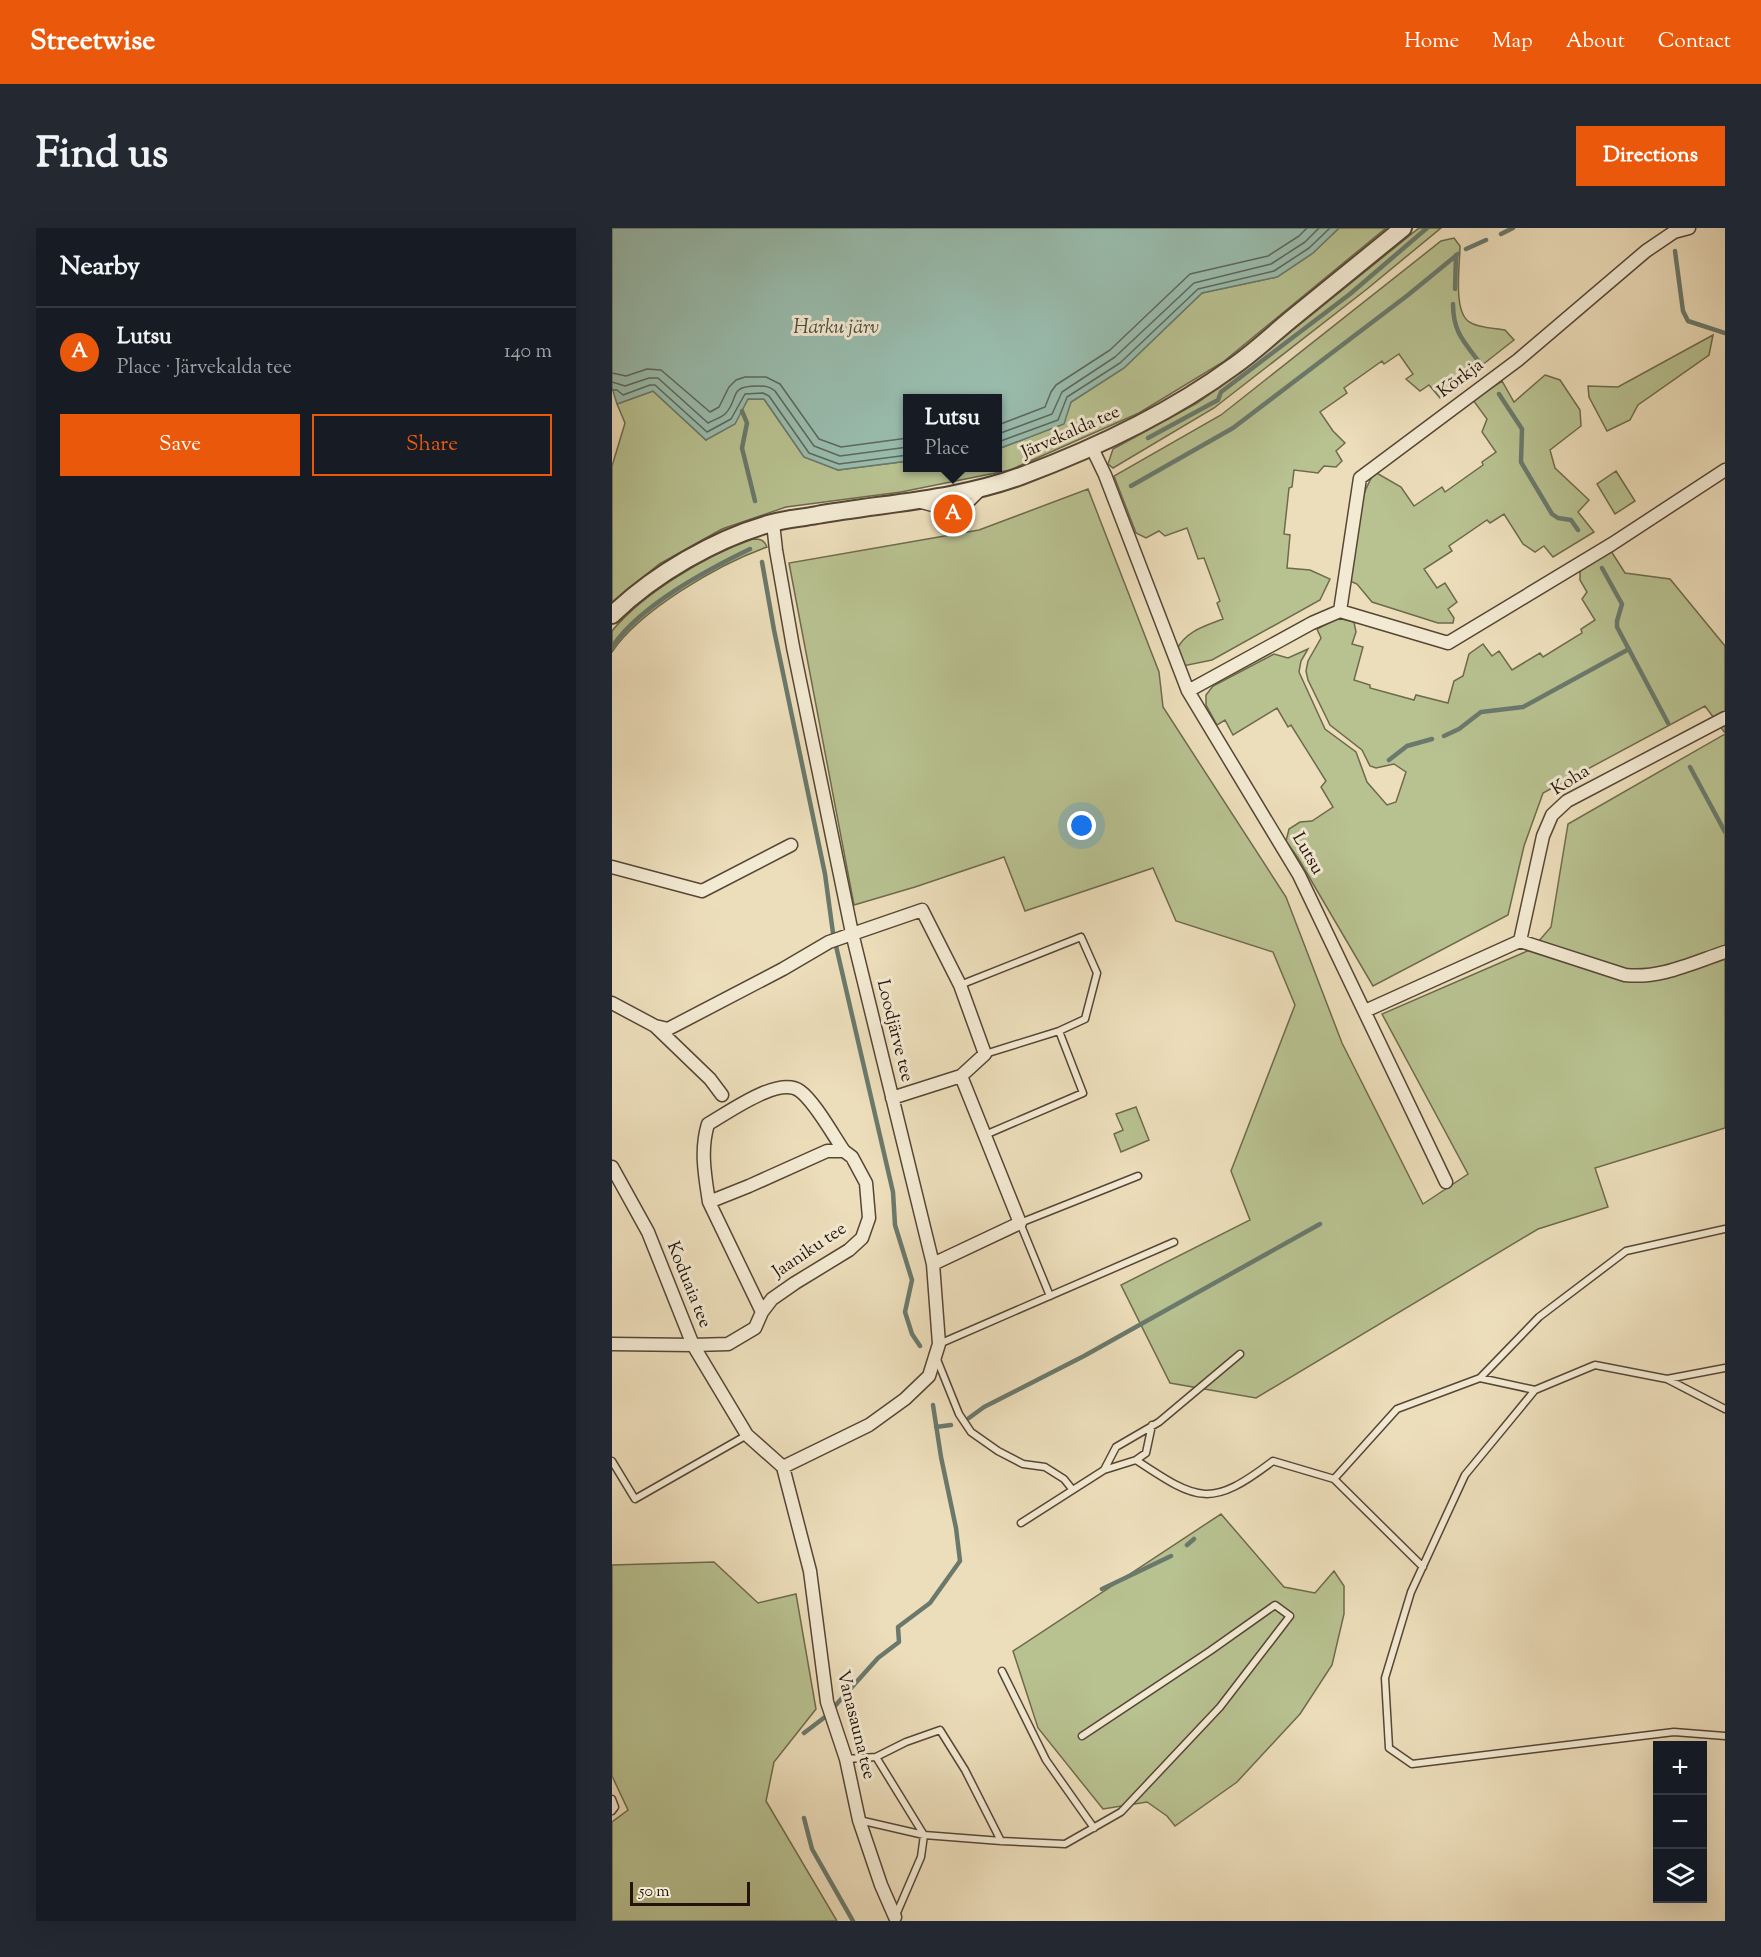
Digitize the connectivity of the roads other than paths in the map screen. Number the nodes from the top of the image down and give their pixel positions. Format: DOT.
graph roads {
  1 [pos="1403,228"];
  2 [pos="1689,228"];
  3 [pos="1092,447"];
  4 [pos="1725,470"];
  5 [pos="773,523"];
  6 [pos="1340,611"];
  7 [pos="612,614"];
  8 [pos="1188,691"];
  9 [pos="1725,718"];
  10 [pos="791,845"];
  11 [pos="612,867"];
  12 [pos="848,935"];
  13 [pos="1520,941"];
  14 [pos="1725,952"];
  15 [pos="960,985"];
  16 [pos="612,1003"];
  17 [pos="1365,1011"];
  18 [pos="655,1026"];
  19 [pos="1059,1032"];
  20 [pos="985,1054"];
  21 [pos="961,1076"];
  22 [pos="722,1095"];
  23 [pos="892,1098"];
  24 [pos="984,1135"];
  25 [pos="844,1151"];
  26 [pos="612,1167"];
  27 [pos="1138,1176"];
  28 [pos="1446,1182"];
  29 [pos="709,1202"];
  30 [pos="1020,1223"];
  31 [pos="1725,1229"];
  32 [pos="1174,1242"];
  33 [pos="933,1264"];
  34 [pos="1050,1296"];
  35 [pos="762,1312"];
  36 [pos="612,1344"];
  37 [pos="693,1345"];
  38 [pos="938,1350"];
  39 [pos="1240,1354"];
  40 [pos="1725,1368"];
  41 [pos="1480,1377"];
  42 [pos="1667,1379"];
  43 [pos="1535,1390"];
  44 [pos="1725,1408"];
  45 [pos="1152,1425"];
  46 [pos="747,1435"];
  47 [pos="1136,1460"];
  48 [pos="612,1461"];
  49 [pos="783,1467"];
  50 [pos="1104,1470"];
  51 [pos="1334,1479"];
  52 [pos="1072,1489"];
  53 [pos="1021,1523"];
  54 [pos="1423,1567"];
  55 [pos="1002,1671"];
  56 [pos="1082,1736"];
  57 [pos="1725,1736"];
  58 [pos="876,1757"];
  59 [pos="846,1759"];
  60 [pos="612,1799"];
  61 [pos="612,1811"];
  62 [pos="859,1820"];
  63 [pos="1094,1828"];
  64 [pos="924,1835"];
  65 [pos="1001,1841"];
  66 [pos="894,1919"];
  1 -- 3 [label="street, Järvekalda tee"];
  2 -- 6 [label="street, Kõrkja"];
  3 -- 5 [label="street, Järvekalda tee"];
  3 -- 8 [label="street, Lutsu"];
  4 -- 6 [label="street"];
  5 -- 7 [label="street, Järvekalda tee"];
  5 -- 12 [label="street, Loodjärve tee"];
  6 -- 8 [label="street"];
  8 -- 17 [label="street, Lutsu"];
  9 -- 13 [label="street, Koha"];
  10 -- 11 [label="street"];
  12 -- 15 [label="street"];
  12 -- 18 [label="street"];
  12 -- 23 [label="street, Loodjärve tee"];
  13 -- 14 [label="street"];
  13 -- 17 [label="street"];
  15 -- 19 [label="lane"];
  15 -- 20 [label="street"];
  16 -- 18 [label="street"];
  17 -- 28 [label="street, Lutsu"];
  18 -- 22 [label="street"];
  19 -- 20 [label="lane"];
  19 -- 24 [label="lane"];
  20 -- 21 [label="street"];
  21 -- 23 [label="street"];
  21 -- 24 [label="street"];
  23 -- 33 [label="street, Loodjärve tee"];
  24 -- 30 [label="street"];
  25 -- 29 [label="street"];
  25 -- 29 [label="street, Jaaniku tee"];
  25 -- 35 [label="street, Jaaniku tee"];
  26 -- 37 [label="street, Koduaia tee"];
  27 -- 30 [label="lane"];
  29 -- 35 [label="street, Jaaniku tee"];
  30 -- 33 [label="street"];
  30 -- 34 [label="lane"];
  31 -- 41 [label="lane"];
  32 -- 34 [label="lane"];
  33 -- 38 [label="street, Loodjärve tee"];
  34 -- 38 [label="lane"];
  35 -- 37 [label="street, Jaaniku tee"];
  36 -- 37 [label="street, Koduaia tee"];
  37 -- 46 [label="street"];
  38 -- 49 [label="street"];
  38 -- 52 [label="lane"];
  39 -- 45 [label="lane"];
  40 -- 42 [label="lane"];
  41 -- 43 [label="lane"];
  41 -- 51 [label="lane"];
  42 -- 43 [label="lane"];
  42 -- 44 [label="lane"];
  43 -- 54 [label="lane"];
  45 -- 47 [label="lane"];
  45 -- 50 [label="lane"];
  46 -- 48 [label="lane"];
  46 -- 49 [label="street"];
  47 -- 50 [label="lane"];
  47 -- 51 [label="lane"];
  49 -- 59 [label="street, Vanasauna tee"];
  50 -- 52 [label="lane"];
  51 -- 54 [label="lane"];
  52 -- 53 [label="lane"];
  54 -- 57 [label="lane"];
  55 -- 63 [label="lane"];
  56 -- 63 [label="lane"];
  58 -- 59 [label="lane"];
  58 -- 64 [label="lane"];
  58 -- 65 [label="lane"];
  59 -- 62 [label="street, Vanasauna tee"];
  60 -- 61 [label="lane"];
  62 -- 64 [label="lane"];
  62 -- 66 [label="street, Vanasauna tee"];
  63 -- 65 [label="lane"];
  64 -- 65 [label="lane"];
  64 -- 66 [label="lane"];
}
